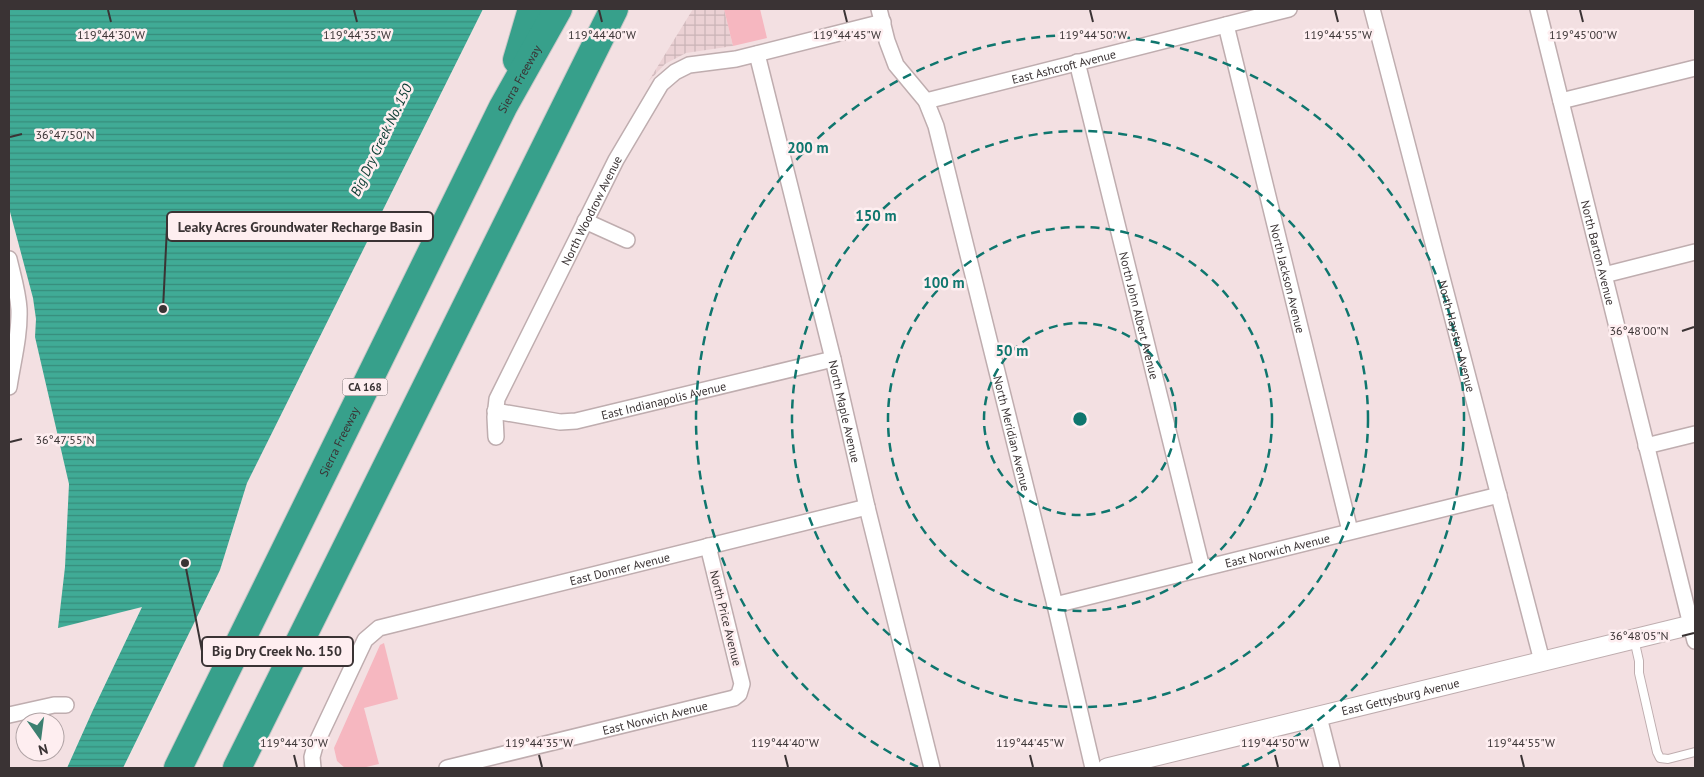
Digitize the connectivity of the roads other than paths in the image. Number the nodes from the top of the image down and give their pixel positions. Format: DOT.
graph roads {
  1 [pos="532,9"];
  2 [pos="558,9"];
  3 [pos="614,9"];
  4 [pos="632,9"];
  5 [pos="1289,9"];
  6 [pos="1372,9"];
  7 [pos="1538,9"];
  8 [pos="881,15"];
  9 [pos="1226,25"];
  10 [pos="757,54"];
  11 [pos="1077,62"];
  12 [pos="1695,68"];
  13 [pos="583,74"];
  14 [pos="926,101"];
  15 [pos="1561,101"];
  16 [pos="503,107"];
  17 [pos="586,221"];
  18 [pos="627,240"];
  19 [pos="1695,252"];
  20 [pos="9,259"];
  21 [pos="1604,275"];
  22 [pos="833,359"];
  23 [pos="9,387"];
  24 [pos="495,412"];
  25 [pos="1695,434"];
  26 [pos="496,437"];
  27 [pos="1646,446"];
  28 [pos="1499,496"];
  29 [pos="866,507"];
  30 [pos="1350,531"];
  31 [pos="708,546"];
  32 [pos="1202,568"];
  33 [pos="1055,605"];
  34 [pos="1694,630"];
  35 [pos="1634,639"];
  36 [pos="1542,662"];
  37 [pos="741,690"];
  38 [pos="66,705"];
  39 [pos="9,715"];
  40 [pos="1319,716"];
  41 [pos="1695,752"];
  42 [pos="178,768"];
  43 [pos="237,768"];
  44 [pos="313,768"];
  45 [pos="447,768"];
  46 [pos="932,768"];
  47 [pos="1093,768"];
  48 [pos="1106,768"];
  49 [pos="1332,768"];
  1 -- 16 [label="highway"];
  2 -- 16 [label="highway, Sierra Freeway / CA 168"];
  3 -- 13 [label="highway"];
  4 -- 13 [label="highway"];
  5 -- 9 [label="street, East Ashcroft Avenue"];
  6 -- 28 [label="street, North Hayston Avenue"];
  7 -- 15 [label="street, North Barton Avenue"];
  8 -- 10 [label="street, North Woodrow Avenue"];
  8 -- 14 [label="street, North Meridian Avenue"];
  9 -- 11 [label="street, East Ashcroft Avenue"];
  9 -- 30 [label="street, North Jackson Avenue"];
  10 -- 17 [label="street, North Woodrow Avenue"];
  10 -- 22 [label="street, North Maple Avenue"];
  11 -- 14 [label="street, East Ashcroft Avenue"];
  11 -- 32 [label="street, North John Albert Avenue"];
  12 -- 15 [label="street"];
  13 -- 43 [label="highway"];
  14 -- 33 [label="street, North Meridian Avenue"];
  15 -- 21 [label="street, North Barton Avenue"];
  16 -- 42 [label="highway, Sierra Freeway / CA 168"];
  17 -- 18 [label="street"];
  17 -- 24 [label="street, North Woodrow Avenue"];
  19 -- 21 [label="street"];
  20 -- 23 [label="street"];
  21 -- 27 [label="street, North Barton Avenue"];
  22 -- 24 [label="street, East Indianapolis Avenue"];
  22 -- 29 [label="street, North Maple Avenue"];
  24 -- 26 [label="street, North Woodrow Avenue"];
  25 -- 27 [label="street"];
  27 -- 34 [label="street, North Barton Avenue"];
  28 -- 30 [label="street, East Norwich Avenue"];
  28 -- 36 [label="street, North Hayston Avenue"];
  29 -- 31 [label="street, East Donner Avenue"];
  29 -- 46 [label="street, North Maple Avenue"];
  30 -- 32 [label="street, East Norwich Avenue"];
  31 -- 37 [label="street, North Price Avenue"];
  31 -- 44 [label="street, East Donner Avenue"];
  32 -- 33 [label="street, East Norwich Avenue"];
  33 -- 47 [label="street, North Meridian Avenue"];
  34 -- 35 [label="street, East Gettysburg Avenue"];
  35 -- 36 [label="street, East Gettysburg Avenue"];
  35 -- 41 [label="lane"];
  36 -- 40 [label="street, East Gettysburg Avenue"];
  37 -- 45 [label="street, East Norwich Avenue"];
  38 -- 39 [label="street"];
  40 -- 48 [label="street, East Gettysburg Avenue"];
  40 -- 49 [label="street"];
}
